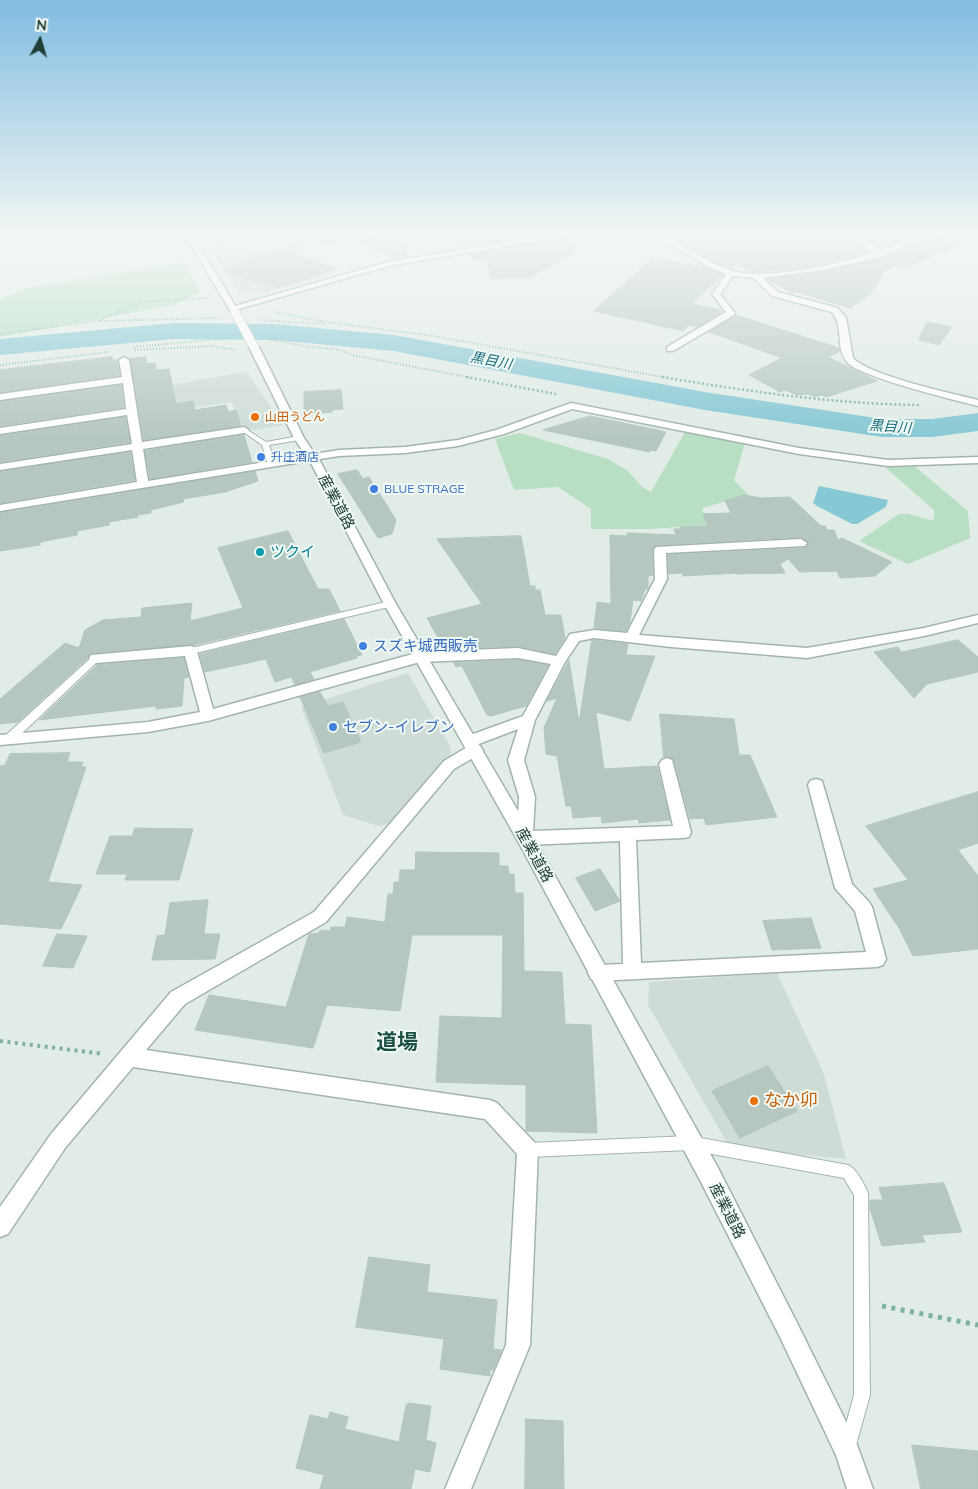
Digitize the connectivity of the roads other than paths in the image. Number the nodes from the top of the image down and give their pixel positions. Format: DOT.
graph roads {
  1 [pos="228,301"];
  2 [pos="255,301"];
  3 [pos="722,301"];
  4 [pos="804,301"];
  5 [pos="233,310"];
  6 [pos="670,349"];
  7 [pos="124,360"];
  8 [pos="127,379"];
  9 [pos="0,397"];
  10 [pos="976,403"];
  11 [pos="132,411"];
  12 [pos="244,430"];
  13 [pos="0,431"];
  14 [pos="299,438"];
  15 [pos="265,444"];
  16 [pos="137,446"];
  17 [pos="313,457"];
  18 [pos="978,460"];
  19 [pos="272,464"];
  20 [pos="0,467"];
  21 [pos="143,484"];
  22 [pos="0,508"];
  23 [pos="801,543"];
  24 [pos="390,604"];
  25 [pos="978,619"];
  26 [pos="631,638"];
  27 [pos="191,651"];
  28 [pos="420,657"];
  29 [pos="96,658"];
  30 [pos="559,661"];
  31 [pos="208,716"];
  32 [pos="528,720"];
  33 [pos="4,740"];
  34 [pos="472,745"];
  35 [pos="667,764"];
  36 [pos="816,785"];
  37 [pos="628,834"];
  38 [pos="525,838"];
  39 [pos="632,971"];
  40 [pos="597,973"];
  41 [pos="129,1057"];
  42 [pos="690,1143"];
  43 [pos="528,1150"];
  44 [pos="0,1226"];
  45 [pos="846,1452"];
  46 [pos="458,1489"];
  47 [pos="860,1489"];
  1 -- 5 [label="street, 産業道路"];
  2 -- 5 [label="street"];
  3 -- 6 [label="street"];
  4 -- 10 [label="street"];
  5 -- 14 [label="street, 産業道路, bridge"];
  7 -- 8 [label="street"];
  8 -- 9 [label="street"];
  8 -- 11 [label="street"];
  11 -- 13 [label="street"];
  11 -- 16 [label="street"];
  12 -- 15 [label="lane"];
  12 -- 16 [label="street"];
  14 -- 15 [label="lane"];
  14 -- 17 [label="street, 産業道路"];
  15 -- 19 [label="lane"];
  16 -- 20 [label="street"];
  16 -- 21 [label="street"];
  17 -- 18 [label="street"];
  17 -- 19 [label="street"];
  17 -- 24 [label="street, 産業道路"];
  19 -- 21 [label="street"];
  21 -- 22 [label="street"];
  23 -- 26 [label="street"];
  24 -- 27 [label="lane"];
  24 -- 28 [label="street, 産業道路"];
  25 -- 26 [label="street"];
  26 -- 30 [label="street"];
  27 -- 29 [label="street"];
  27 -- 31 [label="street"];
  28 -- 30 [label="street"];
  28 -- 31 [label="street"];
  28 -- 34 [label="street, 産業道路"];
  29 -- 33 [label="lane"];
  30 -- 32 [label="street"];
  31 -- 33 [label="street"];
  32 -- 34 [label="street"];
  32 -- 38 [label="street"];
  34 -- 38 [label="street, 産業道路"];
  34 -- 41 [label="street"];
  35 -- 37 [label="street"];
  36 -- 39 [label="street"];
  37 -- 38 [label="street"];
  37 -- 39 [label="street"];
  38 -- 40 [label="street, 産業道路"];
  39 -- 40 [label="street"];
  40 -- 42 [label="street, 産業道路"];
  41 -- 43 [label="street"];
  41 -- 44 [label="street"];
  42 -- 43 [label="lane"];
  42 -- 45 [label="street, 産業道路"];
  42 -- 45 [label="lane"];
  43 -- 46 [label="street"];
  45 -- 47 [label="street, 産業道路"];
}
